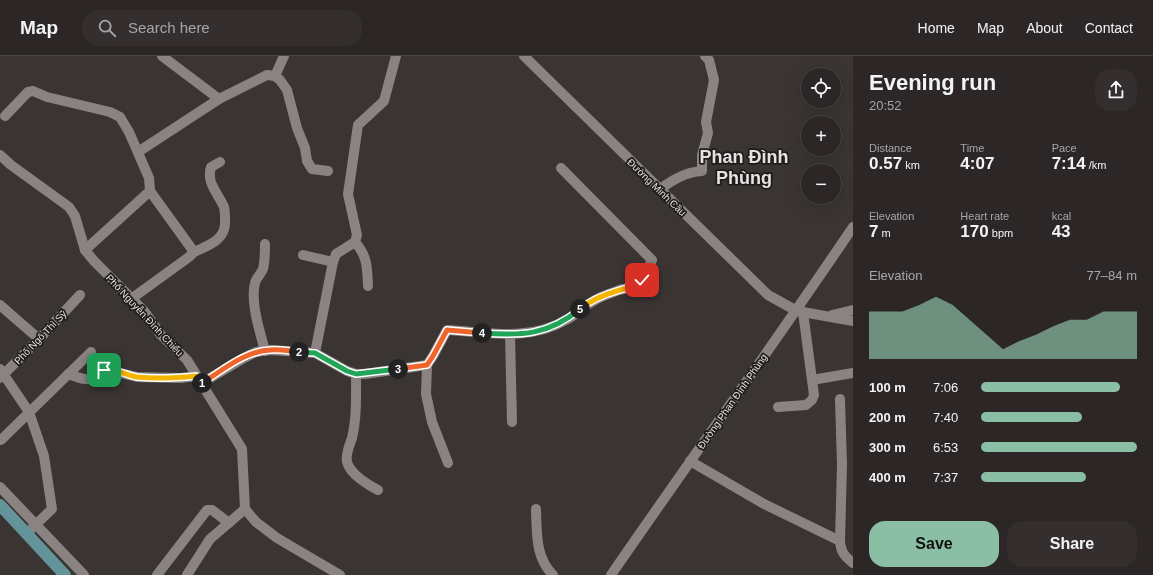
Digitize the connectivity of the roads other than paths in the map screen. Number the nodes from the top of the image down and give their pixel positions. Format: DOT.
graph roads {
  1 [pos="162,56"];
  2 [pos="284,56"];
  3 [pos="396,56"];
  4 [pos="524,56"];
  5 [pos="705,56"];
  6 [pos="275,76"];
  7 [pos="219,98"];
  8 [pos="5,116"];
  9 [pos="138,152"];
  10 [pos="0,155"];
  11 [pos="220,162"];
  12 [pos="561,168"];
  13 [pos="328,171"];
  14 [pos="660,189"];
  15 [pos="150,191"];
  16 [pos="853,227"];
  17 [pos="356,242"];
  18 [pos="265,244"];
  19 [pos="85,250"];
  20 [pos="194,252"];
  21 [pos="303,255"];
  22 [pos="333,262"];
  23 [pos="368,286"];
  24 [pos="80,295"];
  25 [pos="130,299"];
  26 [pos="0,305"];
  27 [pos="853,310"];
  28 [pos="800,311"];
  29 [pos="828,316"];
  30 [pos="853,321"];
  31 [pos="510,335"];
  32 [pos="39,339"];
  33 [pos="265,351"];
  34 [pos="90,352"];
  35 [pos="315,353"];
  36 [pos="427,365"];
  37 [pos="853,373"];
  38 [pos="1,374"];
  39 [pos="68,374"];
  40 [pos="356,374"];
  41 [pos="198,380"];
  42 [pos="812,380"];
  43 [pos="840,399"];
  44 [pos="778,406"];
  45 [pos="29,412"];
  46 [pos="512,422"];
  47 [pos="1,440"];
  48 [pos="690,461"];
  49 [pos="448,463"];
  50 [pos="0,487"];
  51 [pos="378,490"];
  52 [pos="0,505"];
  53 [pos="536,509"];
  54 [pos="246,510"];
  55 [pos="229,523"];
  56 [pos="36,525"];
  57 [pos="26,534"];
  58 [pos="840,541"];
  59 [pos="853,563"];
  60 [pos="65,575"];
  61 [pos="84,575"];
  62 [pos="157,575"];
  63 [pos="187,575"];
  64 [pos="340,575"];
  65 [pos="553,575"];
  66 [pos="611,575"];
  1 -- 7 [label="street"];
  2 -- 6 [label="street"];
  3 -- 17 [label="street"];
  4 -- 14 [label="street, Đường Minh Cầu"];
  5 -- 14 [label="street"];
  6 -- 7 [label="street"];
  6 -- 13 [label="street"];
  7 -- 9 [label="street"];
  8 -- 9 [label="street"];
  9 -- 15 [label="street"];
  10 -- 19 [label="street, Phố Nguyễn Đình Chiểu"];
  11 -- 20 [label="street"];
  12 -- 31 [label="street"];
  14 -- 28 [label="street, Đường Minh Cầu"];
  15 -- 19 [label="street"];
  15 -- 20 [label="street"];
  16 -- 28 [label="street, Đường Phan Đình Phùng"];
  17 -- 22 [label="street"];
  17 -- 23 [label="street"];
  18 -- 33 [label="street"];
  19 -- 25 [label="street, Phố Nguyễn Đình Chiểu"];
  20 -- 25 [label="street"];
  21 -- 22 [label="street"];
  22 -- 35 [label="street"];
  24 -- 32 [label="street, Phố Ngô Thì Sỹ"];
  25 -- 41 [label="street, Phố Nguyễn Đình Chiểu"];
  26 -- 32 [label="street"];
  27 -- 29 [label="street"];
  28 -- 29 [label="street"];
  28 -- 42 [label="street"];
  28 -- 48 [label="street, Đường Phan Đình Phùng"];
  29 -- 30 [label="street"];
  31 -- 36 [label="street"];
  31 -- 46 [label="street"];
  32 -- 38 [label="street, Phố Ngô Thì Sỹ"];
  33 -- 35 [label="street"];
  33 -- 41 [label="street"];
  34 -- 39 [label="street"];
  35 -- 40 [label="street"];
  36 -- 40 [label="street"];
  36 -- 49 [label="street"];
  37 -- 42 [label="street"];
  38 -- 45 [label="street"];
  39 -- 41 [label="street"];
  39 -- 45 [label="street"];
  40 -- 51 [label="street"];
  41 -- 54 [label="street, Phố Nguyễn Đình Chiểu"];
  42 -- 44 [label="street"];
  43 -- 58 [label="street"];
  45 -- 47 [label="street"];
  45 -- 56 [label="street"];
  48 -- 58 [label="street"];
  48 -- 66 [label="street, Đường Phan Đình Phùng"];
  50 -- 56 [label="street"];
  52 -- 57 [label="main road"];
  53 -- 65 [label="street"];
  54 -- 55 [label="street"];
  54 -- 64 [label="street"];
  55 -- 62 [label="street"];
  55 -- 63 [label="street"];
  56 -- 57 [label="street"];
  56 -- 61 [label="street"];
  57 -- 60 [label="main road"];
  58 -- 59 [label="street"];
}
